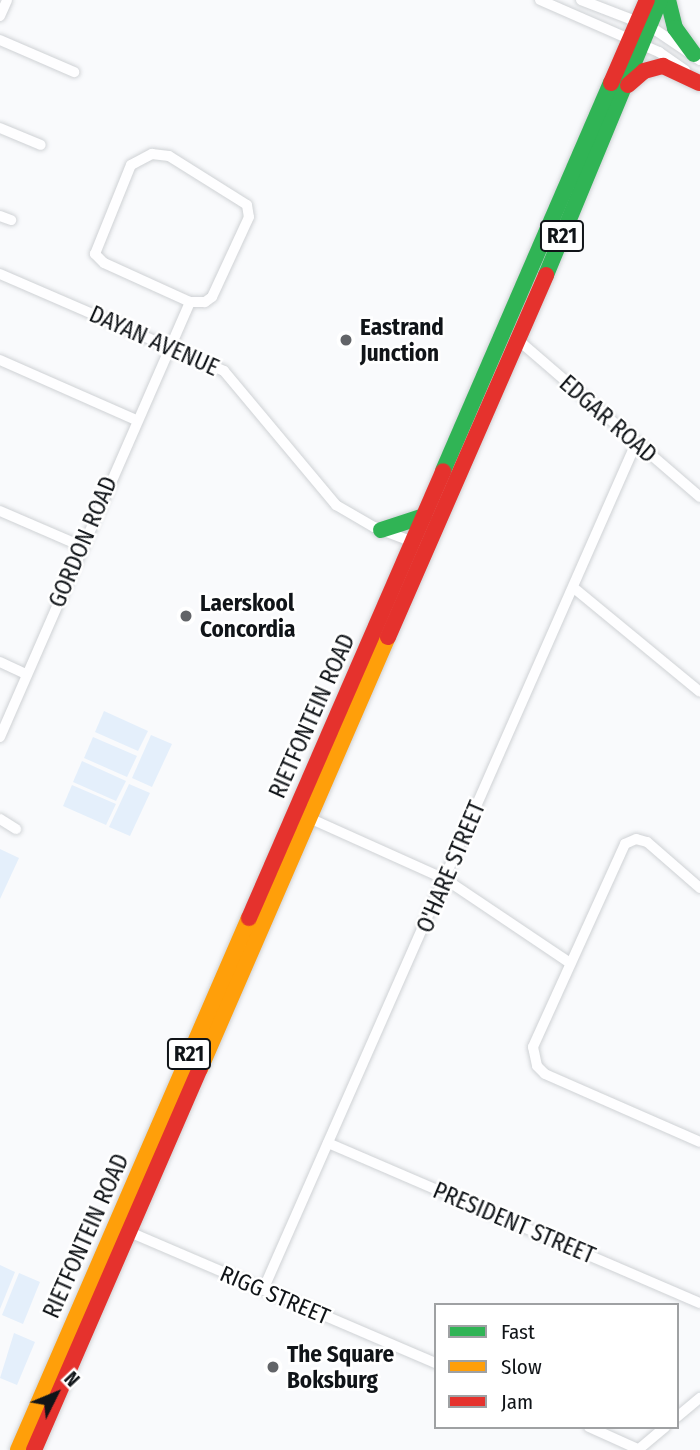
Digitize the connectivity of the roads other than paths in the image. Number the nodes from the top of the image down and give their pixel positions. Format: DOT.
graph roads {
  1 [pos="7,0"];
  2 [pos="540,0"];
  3 [pos="581,0"];
  4 [pos="647,0"];
  5 [pos="660,0"];
  6 [pos="668,0"];
  7 [pos="0,16"];
  8 [pos="645,24"];
  9 [pos="0,40"];
  10 [pos="638,43"];
  11 [pos="697,57"];
  12 [pos="74,72"];
  13 [pos="700,83"];
  14 [pos="627,86"];
  15 [pos="0,128"];
  16 [pos="41,145"];
  17 [pos="0,274"];
  18 [pos="190,302"];
  19 [pos="517,339"];
  20 [pos="168,346"];
  21 [pos="0,360"];
  22 [pos="136,420"];
  23 [pos="636,443"];
  24 [pos="700,497"];
  25 [pos="0,511"];
  26 [pos="424,516"];
  27 [pos="381,530"];
  28 [pos="420,545"];
  29 [pos="81,546"];
  30 [pos="574,588"];
  31 [pos="0,662"];
  32 [pos="26,674"];
  33 [pos="700,692"];
  34 [pos="0,737"];
  35 [pos="331,749"];
  36 [pos="294,812"];
  37 [pos="310,818"];
  38 [pos="0,819"];
  39 [pos="16,828"];
  40 [pos="445,879"];
  41 [pos="700,888"];
  42 [pos="570,963"];
  43 [pos="174,1090"];
  44 [pos="190,1096"];
  45 [pos="700,1142"];
  46 [pos="328,1143"];
  47 [pos="123,1229"];
  48 [pos="263,1290"];
  49 [pos="700,1303"];
  50 [pos="434,1362"];
  51 [pos="700,1398"];
  52 [pos="679,1415"];
  53 [pos="593,1429"];
  54 [pos="663,1429"];
  55 [pos="18,1450"];
  56 [pos="34,1450"];
  57 [pos="639,1450"];
  1 -- 7 [label="street"];
  2 -- 10 [label="street"];
  3 -- 8 [label="street"];
  4 -- 8 [label="main road, RIETFONTEIN ROAD / R21"];
  5 -- 8 [label="main road, RIETFONTEIN ROAD / R21"];
  6 -- 11 [label="main road"];
  8 -- 10 [label="main road, RIETFONTEIN ROAD / R21"];
  8 -- 11 [label="street"];
  9 -- 12 [label="street"];
  10 -- 13 [label="street"];
  10 -- 14 [label="main road, RIETFONTEIN ROAD / R21"];
  10 -- 26 [label="main road, RIETFONTEIN ROAD / R21"];
  13 -- 14 [label="main road"];
  14 -- 19 [label="main road, RIETFONTEIN ROAD / R21"];
  15 -- 16 [label="street"];
  17 -- 20 [label="street, DAYAN AVENUE"];
  18 -- 18 [label="street"];
  18 -- 20 [label="street, GORDON ROAD"];
  19 -- 23 [label="street, EDGAR ROAD"];
  19 -- 28 [label="main road, RIETFONTEIN ROAD / R21"];
  20 -- 22 [label="street, GORDON ROAD"];
  20 -- 27 [label="street, DAYAN AVENUE"];
  21 -- 22 [label="street"];
  22 -- 29 [label="street, GORDON ROAD"];
  23 -- 24 [label="street, EDGAR ROAD"];
  23 -- 30 [label="street, O'HARE STREET"];
  25 -- 29 [label="street"];
  26 -- 27 [label="main road"];
  26 -- 28 [label="main road, RIETFONTEIN ROAD / R21"];
  27 -- 28 [label="street, DAYAN AVENUE"];
  28 -- 35 [label="main road, RIETFONTEIN ROAD / R21"];
  29 -- 32 [label="street, GORDON ROAD"];
  30 -- 33 [label="street"];
  30 -- 40 [label="street, O'HARE STREET"];
  31 -- 32 [label="street"];
  32 -- 34 [label="street, GORDON ROAD"];
  35 -- 36 [label="main road, RIETFONTEIN ROAD / R21"];
  35 -- 37 [label="main road, RIETFONTEIN ROAD / R21"];
  36 -- 37 [label="street"];
  36 -- 43 [label="main road, RIETFONTEIN ROAD / R21"];
  37 -- 40 [label="street"];
  37 -- 44 [label="main road, RIETFONTEIN ROAD / R21"];
  38 -- 39 [label="street"];
  40 -- 42 [label="street"];
  40 -- 46 [label="street, O'HARE STREET"];
  41 -- 42 [label="street"];
  42 -- 45 [label="street"];
  43 -- 44 [label="main road"];
  43 -- 47 [label="main road, RIETFONTEIN ROAD / R21"];
  44 -- 47 [label="main road, RIETFONTEIN ROAD / R21"];
  46 -- 48 [label="street, O'HARE STREET"];
  46 -- 49 [label="street, PRESIDENT STREET"];
  47 -- 48 [label="street, RIGG STREET"];
  47 -- 55 [label="main road, RIETFONTEIN ROAD / R21"];
  47 -- 56 [label="main road, RIETFONTEIN ROAD / R21"];
  48 -- 50 [label="street, RIGG STREET"];
  51 -- 52 [label="street"];
  53 -- 57 [label="street"];
  54 -- 57 [label="street"];
}
